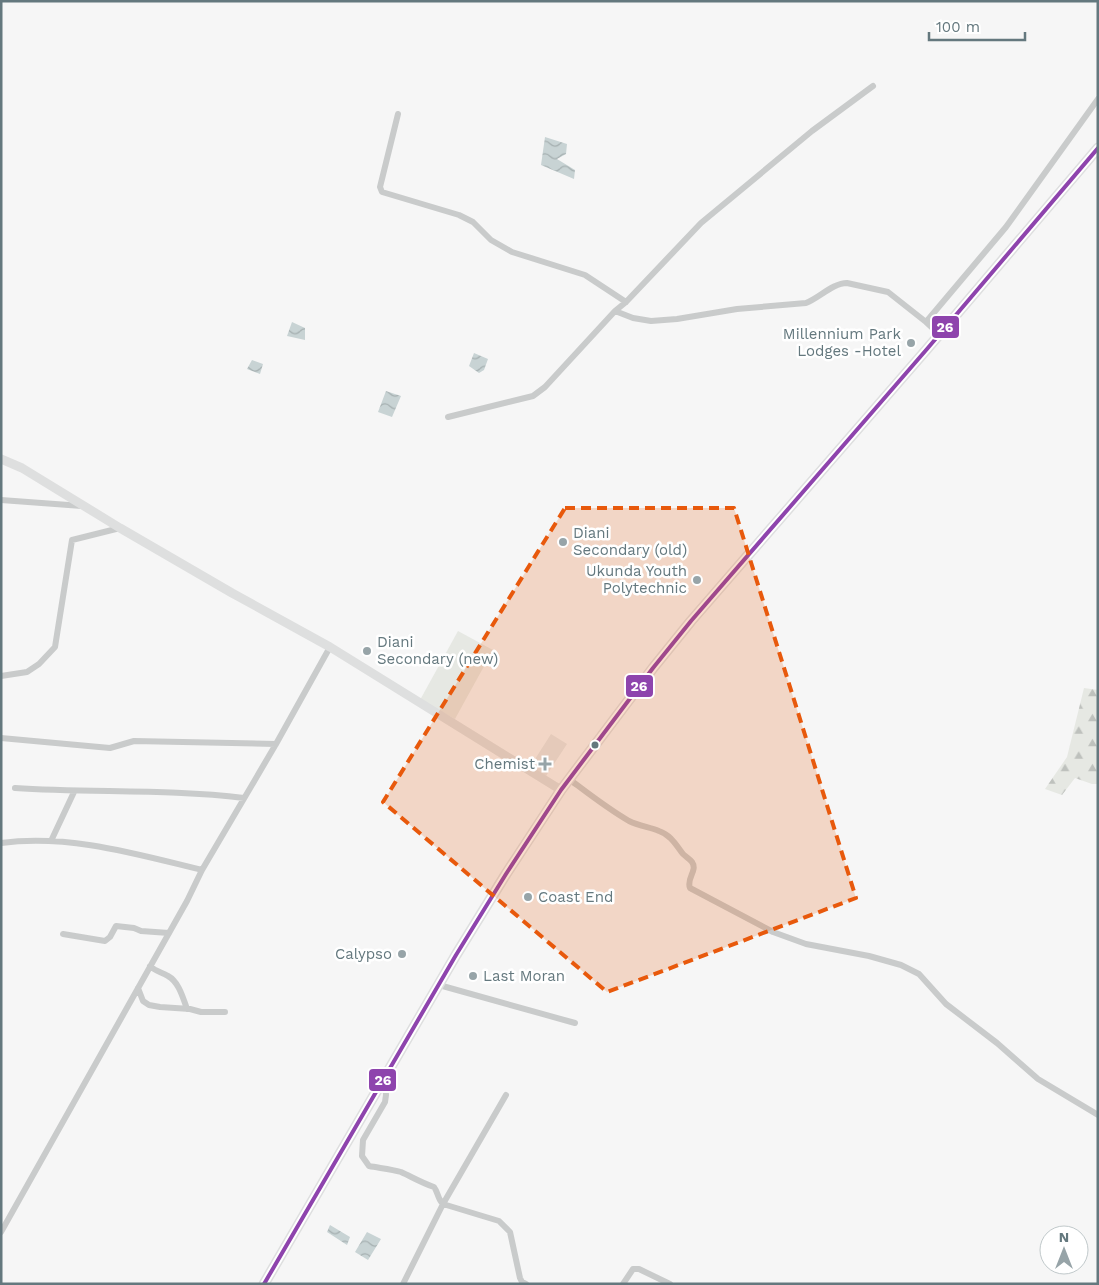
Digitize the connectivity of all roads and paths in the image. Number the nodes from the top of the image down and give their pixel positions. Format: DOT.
graph roads {
  1 [pos="873,86"];
  2 [pos="1098,100"];
  3 [pos="398,114"];
  4 [pos="1098,148"];
  5 [pos="626,302"];
  6 [pos="614,311"];
  7 [pos="926,322"];
  8 [pos="939,334"];
  9 [pos="448,417"];
  10 [pos="1,458"];
  11 [pos="1,500"];
  12 [pos="83,506"];
  13 [pos="120,528"];
  14 [pos="330,647"];
  15 [pos="1,676"];
  16 [pos="1,738"];
  17 [pos="276,744"];
  18 [pos="570,779"];
  19 [pos="15,788"];
  20 [pos="561,790"];
  21 [pos="74,792"];
  22 [pos="244,798"];
  23 [pos="51,841"];
  24 [pos="1,844"];
  25 [pos="202,870"];
  26 [pos="169,933"];
  27 [pos="62,934"];
  28 [pos="150,966"];
  29 [pos="439,986"];
  30 [pos="138,988"];
  31 [pos="187,1009"];
  32 [pos="225,1012"];
  33 [pos="575,1023"];
  34 [pos="384,1077"];
  35 [pos="506,1095"];
  36 [pos="1098,1115"];
  37 [pos="443,1204"];
  38 [pos="1,1232"];
  39 [pos="264,1284"];
  40 [pos="402,1284"];
  41 [pos="526,1284"];
  42 [pos="623,1284"];
  43 [pos="670,1284"];
  1 -- 5 [label="street"];
  2 -- 7 [label="street"];
  3 -- 5 [label="street"];
  4 -- 8 [label="highway"];
  5 -- 6 [label="street"];
  6 -- 7 [label="street"];
  6 -- 9 [label="street"];
  7 -- 8 [label="street"];
  8 -- 18 [label="highway"];
  10 -- 12 [label="street"];
  11 -- 12 [label="street"];
  12 -- 13 [label="street"];
  13 -- 14 [label="street"];
  13 -- 15 [label="street"];
  14 -- 17 [label="street"];
  14 -- 20 [label="street"];
  16 -- 17 [label="street"];
  17 -- 22 [label="street"];
  18 -- 20 [label="highway"];
  18 -- 36 [label="street"];
  19 -- 21 [label="street"];
  20 -- 29 [label="highway"];
  21 -- 22 [label="street"];
  21 -- 23 [label="street"];
  22 -- 25 [label="street"];
  23 -- 24 [label="street"];
  23 -- 25 [label="street"];
  25 -- 26 [label="street"];
  26 -- 27 [label="street"];
  26 -- 28 [label="street"];
  28 -- 30 [label="street"];
  28 -- 31 [label="street"];
  29 -- 33 [label="street"];
  29 -- 34 [label="highway"];
  30 -- 31 [label="street"];
  30 -- 38 [label="street"];
  31 -- 32 [label="street"];
  34 -- 37 [label="street"];
  34 -- 39 [label="highway"];
  35 -- 37 [label="street"];
  37 -- 40 [label="street"];
  37 -- 41 [label="street"];
  42 -- 43 [label="street"];
}
